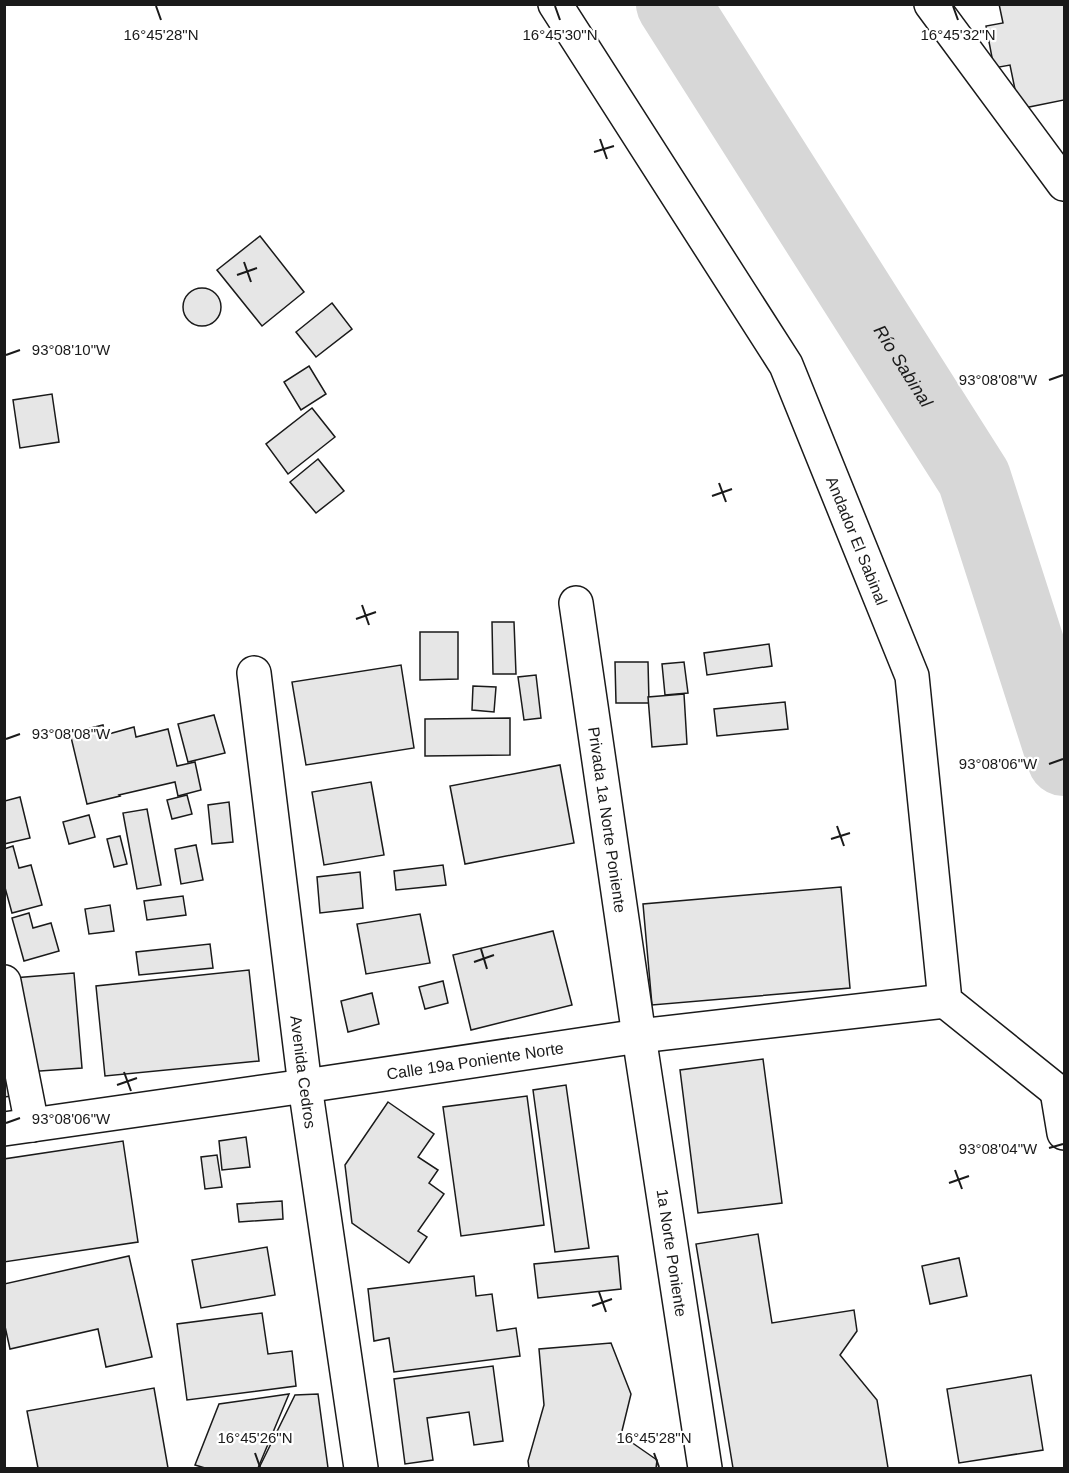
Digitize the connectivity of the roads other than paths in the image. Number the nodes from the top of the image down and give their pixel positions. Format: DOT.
graph roads {
  1 [pos="555,4"];
  2 [pos="931,4"];
  3 [pos="1065,184"];
  4 [pos="576,603"];
  5 [pos="254,673"];
  6 [pos="4,982"];
  7 [pos="945,1001"];
  8 [pos="639,1036"];
  9 [pos="305,1086"];
  10 [pos="1061,1093"];
  11 [pos="18,1127"];
  12 [pos="1065,1133"];
  13 [pos="361,1468"];
  14 [pos="705,1468"];
  1 -- 7 [label="street, Andador El Sabinal"];
  2 -- 3 [label="street"];
  4 -- 8 [label="street, Privada 1a Norte Poniente"];
  5 -- 9 [label="street, Avenida Cedros"];
  6 -- 11 [label="street"];
  7 -- 8 [label="street, Calle 19a Poniente Norte"];
  7 -- 10 [label="street"];
  8 -- 9 [label="street, Calle 19a Poniente Norte"];
  8 -- 14 [label="street, 1a Norte Poniente"];
  9 -- 11 [label="street, Calle 19a Poniente Norte"];
  9 -- 13 [label="street, Avenida Cedros"];
  10 -- 12 [label="street"];
}
